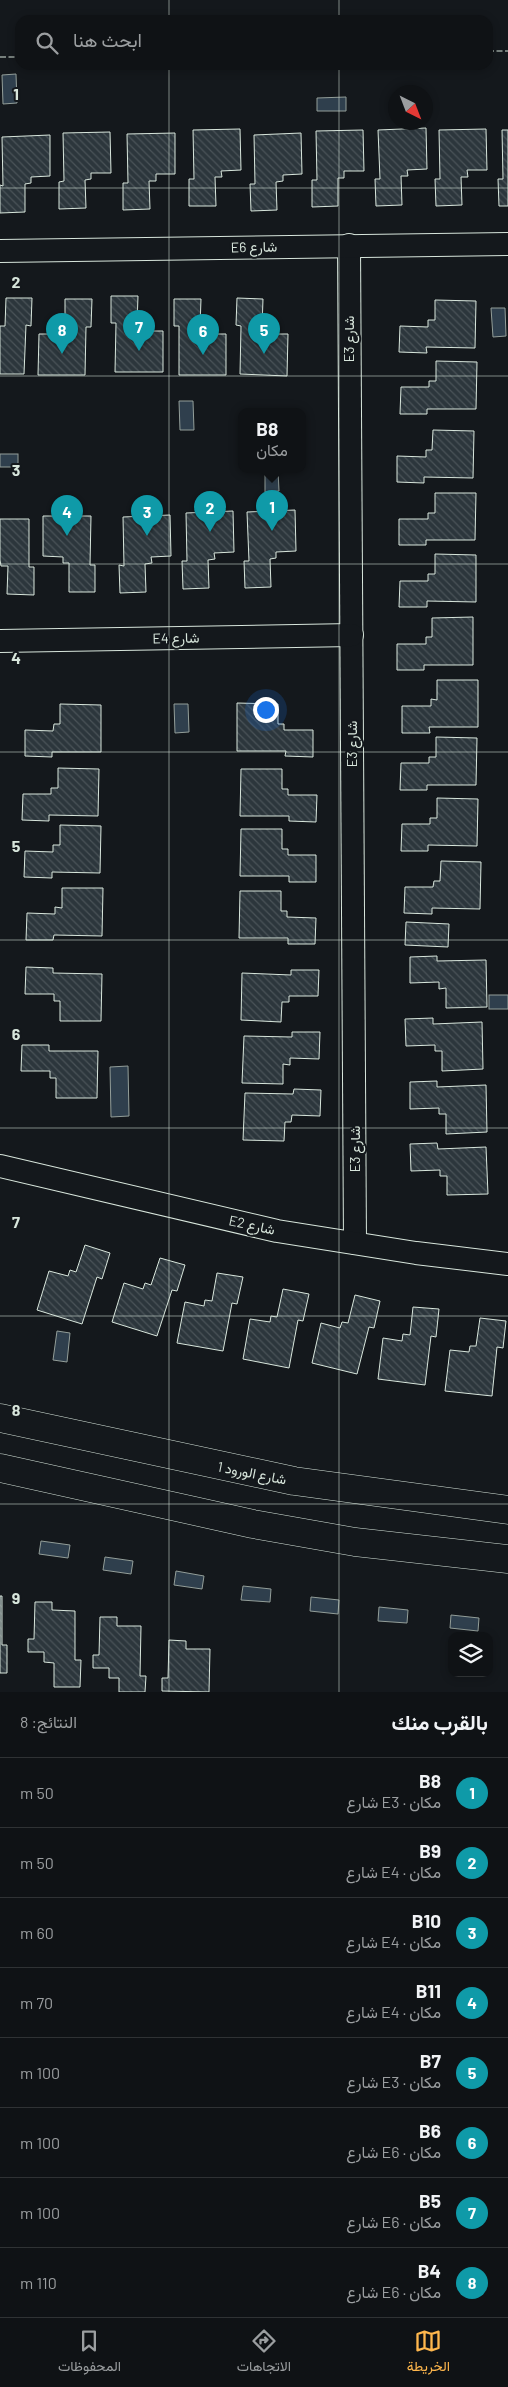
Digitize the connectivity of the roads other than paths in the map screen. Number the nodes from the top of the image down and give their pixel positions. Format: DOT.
graph roads {
  1 [pos="508,244"];
  2 [pos="349,245"];
  3 [pos="0,251"];
  4 [pos="352,635"];
  5 [pos="0,641"];
  6 [pos="0,1166"];
  7 [pos="355,1243"];
  8 [pos="508,1264"];
  9 [pos="0,1418"];
  10 [pos="0,1468"];
  11 [pos="508,1510"];
  12 [pos="508,1559"];
  1 -- 2 [label="street, E6 شارع"];
  2 -- 3 [label="street, E6 شارع"];
  2 -- 4 [label="street, E3 شارع"];
  4 -- 5 [label="street, E4 شارع"];
  4 -- 7 [label="street, E3 شارع"];
  6 -- 7 [label="street, E2 شارع"];
  7 -- 8 [label="street, E2 شارع"];
  9 -- 11 [label="street, شارع الورود 1"];
  10 -- 12 [label="street"];
}
